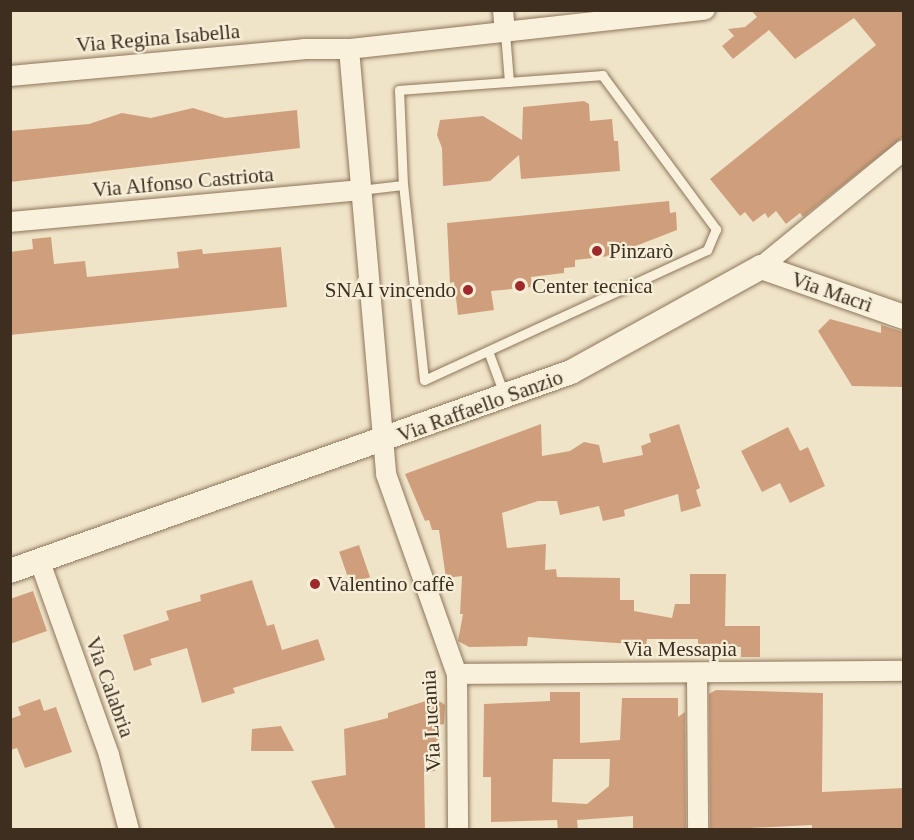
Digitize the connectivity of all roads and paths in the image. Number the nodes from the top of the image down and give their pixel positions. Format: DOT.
graph roads {
  1 [pos="503,10"];
  2 [pos="705,10"];
  3 [pos="506,33"];
  4 [pos="349,49"];
  5 [pos="10,76"];
  6 [pos="509,82"];
  7 [pos="903,150"];
  8 [pos="403,185"];
  9 [pos="360,190"];
  10 [pos="10,222"];
  11 [pos="761,267"];
  12 [pos="903,317"];
  13 [pos="488,351"];
  14 [pos="505,396"];
  15 [pos="382,442"];
  16 [pos="40,562"];
  17 [pos="10,571"];
  18 [pos="903,671"];
  19 [pos="697,673"];
  20 [pos="457,674"];
  21 [pos="129,830"];
  22 [pos="458,830"];
  23 [pos="698,830"];
  1 -- 3 [label="street"];
  2 -- 3 [label="street, Via Regina Isabella"];
  3 -- 4 [label="street, Via Regina Isabella"];
  3 -- 6 [label="lane"];
  4 -- 5 [label="street, Via Regina Isabella"];
  4 -- 9 [label="street, Via Lucania"];
  6 -- 8 [label="lane"];
  6 -- 13 [label="lane"];
  7 -- 11 [label="street, Via Raffaello Sanzio"];
  8 -- 9 [label="lane"];
  8 -- 13 [label="lane"];
  9 -- 10 [label="street, Via Alfonso Castriota"];
  9 -- 15 [label="street, Via Lucania"];
  11 -- 12 [label="street, Via Macrì"];
  11 -- 14 [label="street, Via Raffaello Sanzio"];
  13 -- 14 [label="lane"];
  14 -- 15 [label="street, Via Raffaello Sanzio"];
  15 -- 16 [label="street, Via Raffaello Sanzio"];
  15 -- 20 [label="street, Via Lucania"];
  16 -- 17 [label="street, Via Raffaello Sanzio"];
  16 -- 21 [label="street, Via Calabria"];
  18 -- 19 [label="street, Via Messapia"];
  19 -- 20 [label="street, Via Messapia"];
  19 -- 23 [label="street"];
  20 -- 22 [label="street, Via Lucania"];
}
